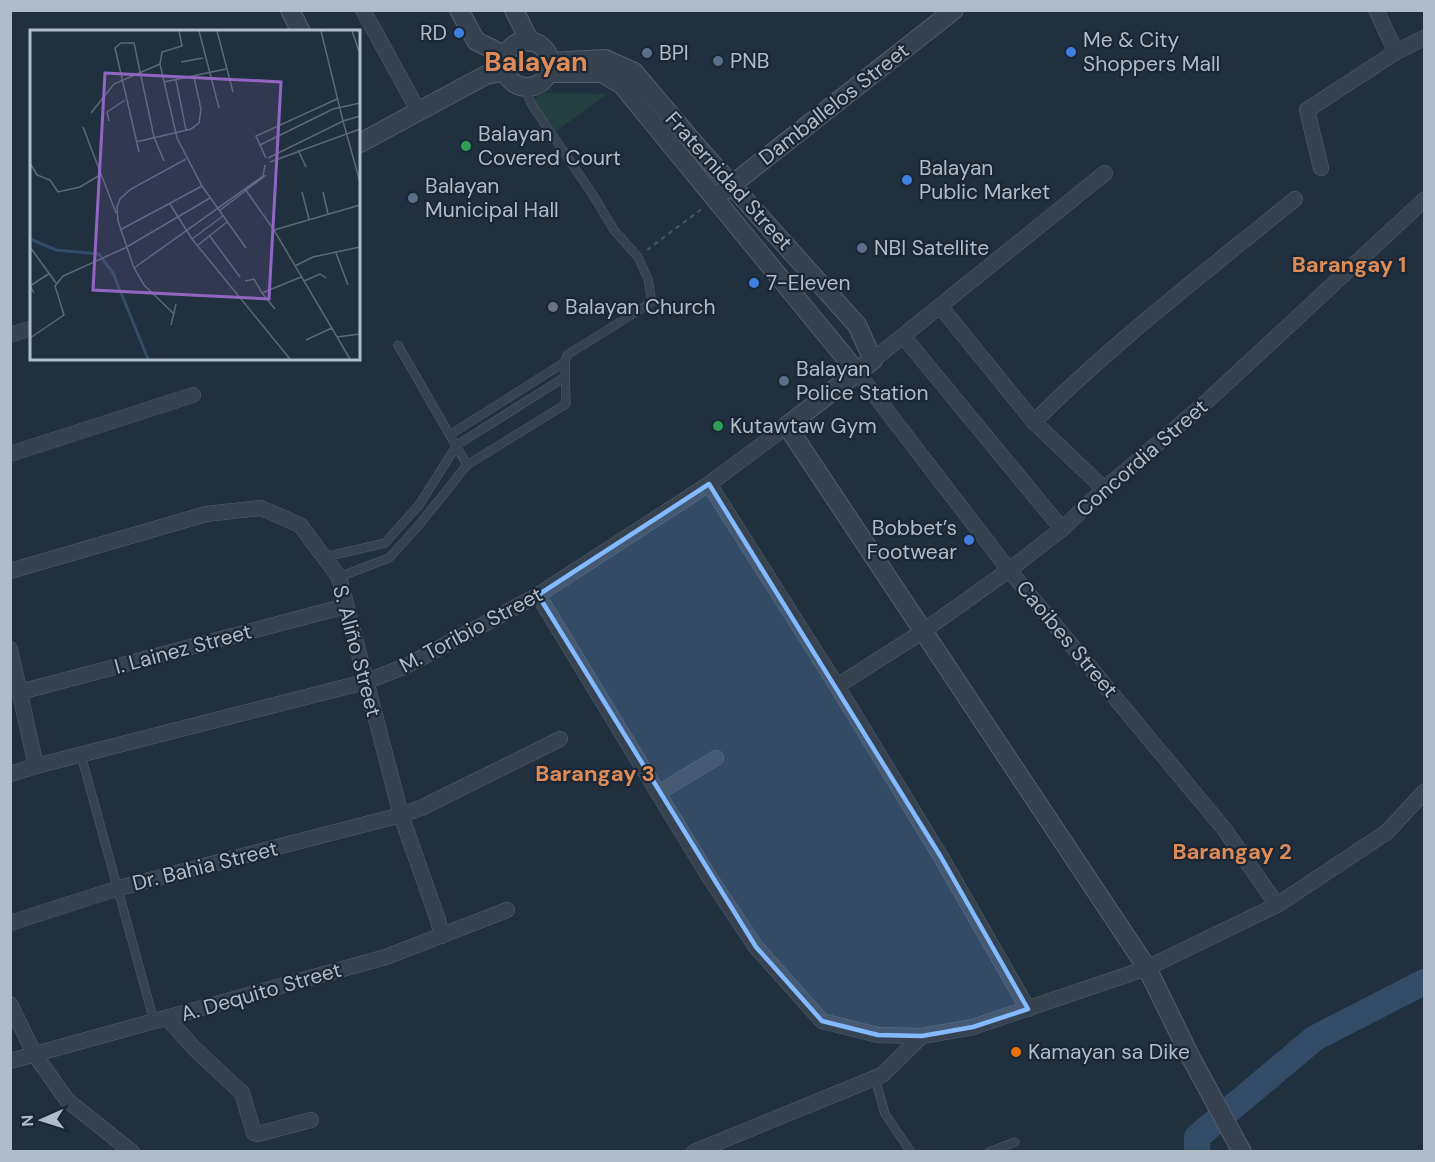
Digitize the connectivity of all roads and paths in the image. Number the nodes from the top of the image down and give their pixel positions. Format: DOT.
graph roads {
  1 [pos="291,10"];
  2 [pos="363,10"];
  3 [pos="459,10"];
  4 [pos="514,10"];
  5 [pos="954,10"];
  6 [pos="1376,10"];
  7 [pos="301,30"];
  8 [pos="1425,38"];
  9 [pos="530,42"];
  10 [pos="1396,52"];
  11 [pos="506,63"];
  12 [pos="549,67"];
  13 [pos="524,87"];
  14 [pos="419,112"];
  15 [pos="360,142"];
  16 [pos="1321,168"];
  17 [pos="1105,173"];
  18 [pos="732,184"];
  19 [pos="715,199"];
  20 [pos="1296,199"];
  21 [pos="1425,200"];
  22 [pos="638,257"];
  23 [pos="940,306"];
  24 [pos="30,329"];
  25 [pos="10,335"];
  26 [pos="903,336"];
  27 [pos="398,345"];
  28 [pos="873,360"];
  29 [pos="565,362"];
  30 [pos="857,372"];
  31 [pos="565,377"];
  32 [pos="193,395"];
  33 [pos="1034,422"];
  34 [pos="787,426"];
  35 [pos="451,434"];
  36 [pos="457,445"];
  37 [pos="10,454"];
  38 [pos="468,465"];
  39 [pos="709,484"];
  40 [pos="1104,489"];
  41 [pos="1062,529"];
  42 [pos="325,557"];
  43 [pos="1009,570"];
  44 [pos="10,571"];
  45 [pos="339,578"];
  46 [pos="537,595"];
  47 [pos="346,606"];
  48 [pos="922,632"];
  49 [pos="10,650"];
  50 [pos="365,682"];
  51 [pos="837,686"];
  52 [pos="20,692"];
  53 [pos="560,739"];
  54 [pos="81,754"];
  55 [pos="716,758"];
  56 [pos="36,766"];
  57 [pos="10,774"];
  58 [pos="1425,792"];
  59 [pos="658,793"];
  60 [pos="401,815"];
  61 [pos="119,888"];
  62 [pos="1278,905"];
  63 [pos="507,910"];
  64 [pos="10,923"];
  65 [pos="442,936"];
  66 [pos="1147,968"];
  67 [pos="10,1004"];
  68 [pos="1028,1009"];
  69 [pos="161,1019"];
  70 [pos="922,1036"];
  71 [pos="35,1055"];
  72 [pos="10,1061"];
  73 [pos="875,1078"];
  74 [pos="311,1120"];
  75 [pos="1015,1142"];
  76 [pos="132,1152"];
  77 [pos="694,1152"];
  78 [pos="911,1152"];
  79 [pos="989,1152"];
  80 [pos="1242,1152"];
  1 -- 7 [label="street"];
  2 -- 14 [label="street"];
  3 -- 11 [label="street"];
  4 -- 9 [label="street"];
  5 -- 18 [label="street, Damballelos Street"];
  6 -- 10 [label="street"];
  8 -- 10 [label="street"];
  9 -- 11 [label="street"];
  9 -- 12 [label="street"];
  10 -- 16 [label="street"];
  11 -- 13 [label="street"];
  11 -- 14 [label="street"];
  12 -- 13 [label="street"];
  12 -- 18 [label="street, Fraternidad Street"];
  12 -- 19 [label="street, Fraternidad Street"];
  13 -- 22 [label="lane"];
  14 -- 15 [label="street"];
  17 -- 23 [label="street"];
  18 -- 19 [label="street, Damballelos Street"];
  18 -- 28 [label="street, Fraternidad Street"];
  19 -- 22 [label="path"];
  19 -- 30 [label="street, Fraternidad Street"];
  20 -- 33 [label="street"];
  21 -- 40 [label="street, Concordia Street"];
  22 -- 29 [label="lane"];
  23 -- 26 [label="street"];
  23 -- 33 [label="street"];
  24 -- 25 [label="street"];
  26 -- 28 [label="street"];
  26 -- 41 [label="street"];
  27 -- 35 [label="lane"];
  28 -- 30 [label="street, M. Toribio Street"];
  29 -- 31 [label="lane"];
  29 -- 35 [label="lane"];
  30 -- 34 [label="street, M. Toribio Street"];
  30 -- 43 [label="street, Caoibes Street"];
  31 -- 36 [label="lane"];
  31 -- 38 [label="lane"];
  32 -- 37 [label="street"];
  33 -- 40 [label="street"];
  34 -- 39 [label="street, M. Toribio Street"];
  34 -- 48 [label="street"];
  35 -- 36 [label="lane"];
  36 -- 38 [label="lane"];
  36 -- 42 [label="lane"];
  38 -- 45 [label="lane"];
  39 -- 46 [label="street, M. Toribio Street"];
  39 -- 51 [label="street"];
  40 -- 41 [label="street, Concordia Street"];
  41 -- 43 [label="street, Concordia Street"];
  42 -- 44 [label="street, S. Aliño Street"];
  42 -- 45 [label="street, S. Aliño Street"];
  43 -- 48 [label="street, Concordia Street"];
  43 -- 62 [label="street, Caoibes Street"];
  45 -- 47 [label="street, S. Aliño Street"];
  46 -- 50 [label="street, M. Toribio Street"];
  46 -- 59 [label="street"];
  47 -- 50 [label="street, S. Aliño Street"];
  47 -- 52 [label="street, I. Lainez Street"];
  48 -- 51 [label="street, Concordia Street"];
  48 -- 66 [label="street"];
  49 -- 52 [label="street"];
  50 -- 54 [label="street, M. Toribio Street"];
  50 -- 60 [label="street, S. Aliño Street"];
  51 -- 68 [label="street"];
  52 -- 56 [label="street"];
  53 -- 60 [label="street, Dr. Bahia Street"];
  54 -- 56 [label="street, M. Toribio Street"];
  54 -- 61 [label="lane"];
  55 -- 59 [label="street"];
  56 -- 57 [label="street, M. Toribio Street"];
  58 -- 62 [label="street"];
  59 -- 70 [label="street"];
  60 -- 61 [label="street, Dr. Bahia Street"];
  60 -- 65 [label="street, S. Aliño Street"];
  61 -- 64 [label="street, Dr. Bahia Street"];
  61 -- 69 [label="lane"];
  62 -- 66 [label="street"];
  63 -- 65 [label="street, A. Dequito Street"];
  65 -- 69 [label="street, A. Dequito Street"];
  66 -- 68 [label="street"];
  66 -- 80 [label="street"];
  67 -- 71 [label="street"];
  68 -- 70 [label="street"];
  69 -- 71 [label="street, A. Dequito Street"];
  69 -- 74 [label="street"];
  70 -- 73 [label="street"];
  71 -- 72 [label="street, A. Dequito Street"];
  71 -- 76 [label="street"];
  73 -- 77 [label="street"];
  73 -- 78 [label="lane"];
  75 -- 79 [label="lane"];
}
